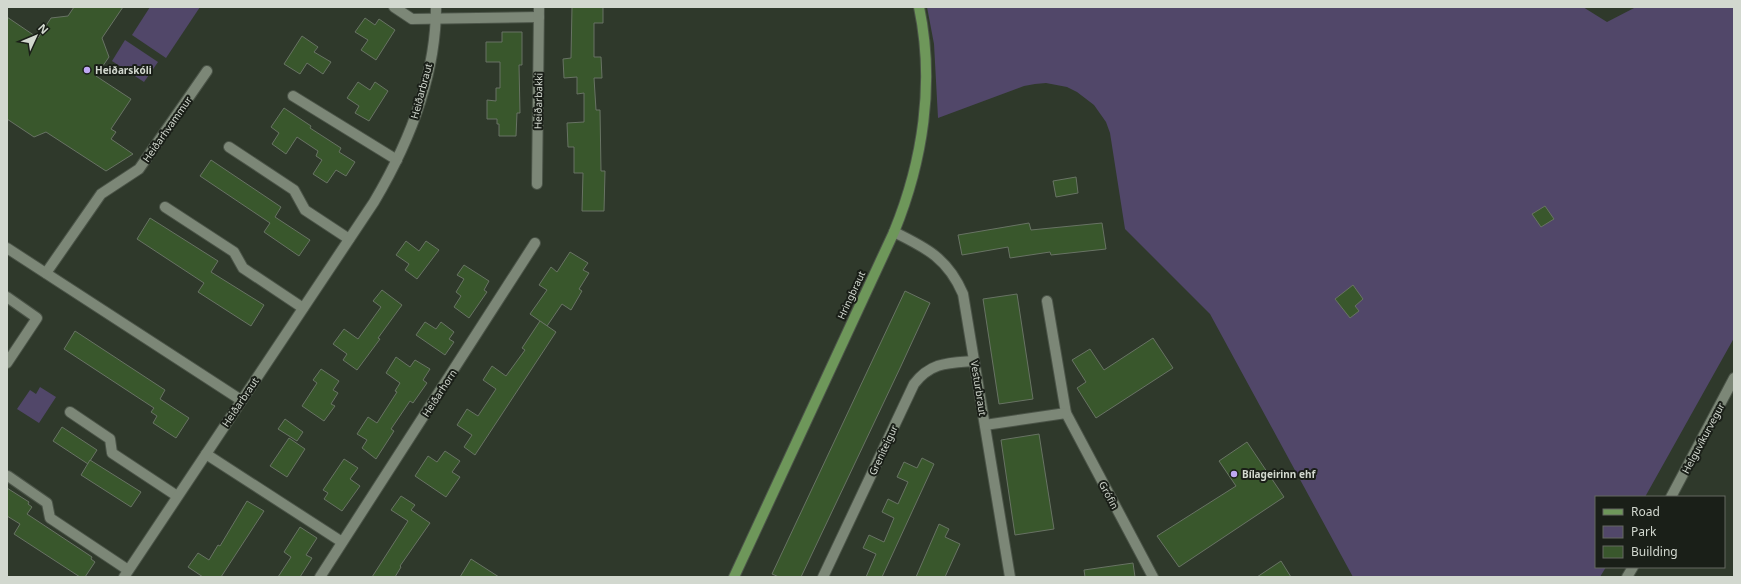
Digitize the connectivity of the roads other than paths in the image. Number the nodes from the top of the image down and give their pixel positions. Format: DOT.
graph roads {
  1 [pos="394,7"];
  2 [pos="436,7"];
  3 [pos="919,7"];
  4 [pos="539,12"];
  5 [pos="436,19"];
  6 [pos="207,71"];
  7 [pos="293,96"];
  8 [pos="229,148"];
  9 [pos="397,160"];
  10 [pos="537,184"];
  11 [pos="164,207"];
  12 [pos="894,232"];
  13 [pos="349,239"];
  14 [pos="535,243"];
  15 [pos="7,248"];
  16 [pos="46,273"];
  17 [pos="7,297"];
  18 [pos="1047,302"];
  19 [pos="303,308"];
  20 [pos="974,361"];
  21 [pos="7,363"];
  22 [pos="1734,378"];
  23 [pos="241,400"];
  24 [pos="70,412"];
  25 [pos="1066,413"];
  26 [pos="985,425"];
  27 [pos="206,454"];
  28 [pos="8,476"];
  29 [pos="178,496"];
  30 [pos="1672,496"];
  31 [pos="342,542"];
  32 [pos="1632,568"];
  33 [pos="126,574"];
  34 [pos="320,577"];
  35 [pos="734,577"];
  36 [pos="823,577"];
  37 [pos="1010,577"];
  38 [pos="1153,577"];
  39 [pos="1627,577"];
  1 -- 5 [label="street"];
  2 -- 5 [label="street, Heiðarbraut"];
  3 -- 12 [label="main road, Hringbraut"];
  4 -- 5 [label="street, Heiðarbakki"];
  4 -- 10 [label="street, Heiðarbakki"];
  5 -- 9 [label="street, Heiðarbraut"];
  6 -- 16 [label="street, Heiðarhvammur"];
  7 -- 9 [label="street"];
  8 -- 13 [label="street"];
  9 -- 13 [label="street, Heiðarbraut"];
  11 -- 19 [label="street"];
  12 -- 20 [label="street, Vesturbraut"];
  12 -- 35 [label="main road, Hringbraut"];
  13 -- 19 [label="street, Heiðarbraut"];
  14 -- 31 [label="street, Heiðarhorn"];
  15 -- 16 [label="street"];
  16 -- 23 [label="street"];
  17 -- 21 [label="street"];
  18 -- 25 [label="street, Grófin"];
  19 -- 23 [label="street, Heiðarbraut"];
  20 -- 26 [label="street, Vesturbraut"];
  20 -- 36 [label="street, Greniteigur"];
  22 -- 30 [label="street, Helguvíkurvegur"];
  23 -- 27 [label="street, Heiðarbraut"];
  24 -- 29 [label="street"];
  25 -- 26 [label="street"];
  25 -- 38 [label="street, Grófin"];
  26 -- 37 [label="street, Vesturbraut"];
  27 -- 29 [label="street, Heiðarbraut"];
  27 -- 31 [label="street"];
  28 -- 33 [label="street, Heiðarbraut"];
  29 -- 33 [label="street, Heiðarbraut"];
  31 -- 34 [label="street, Heiðarhorn"];
  32 -- 39 [label="street"];
}
